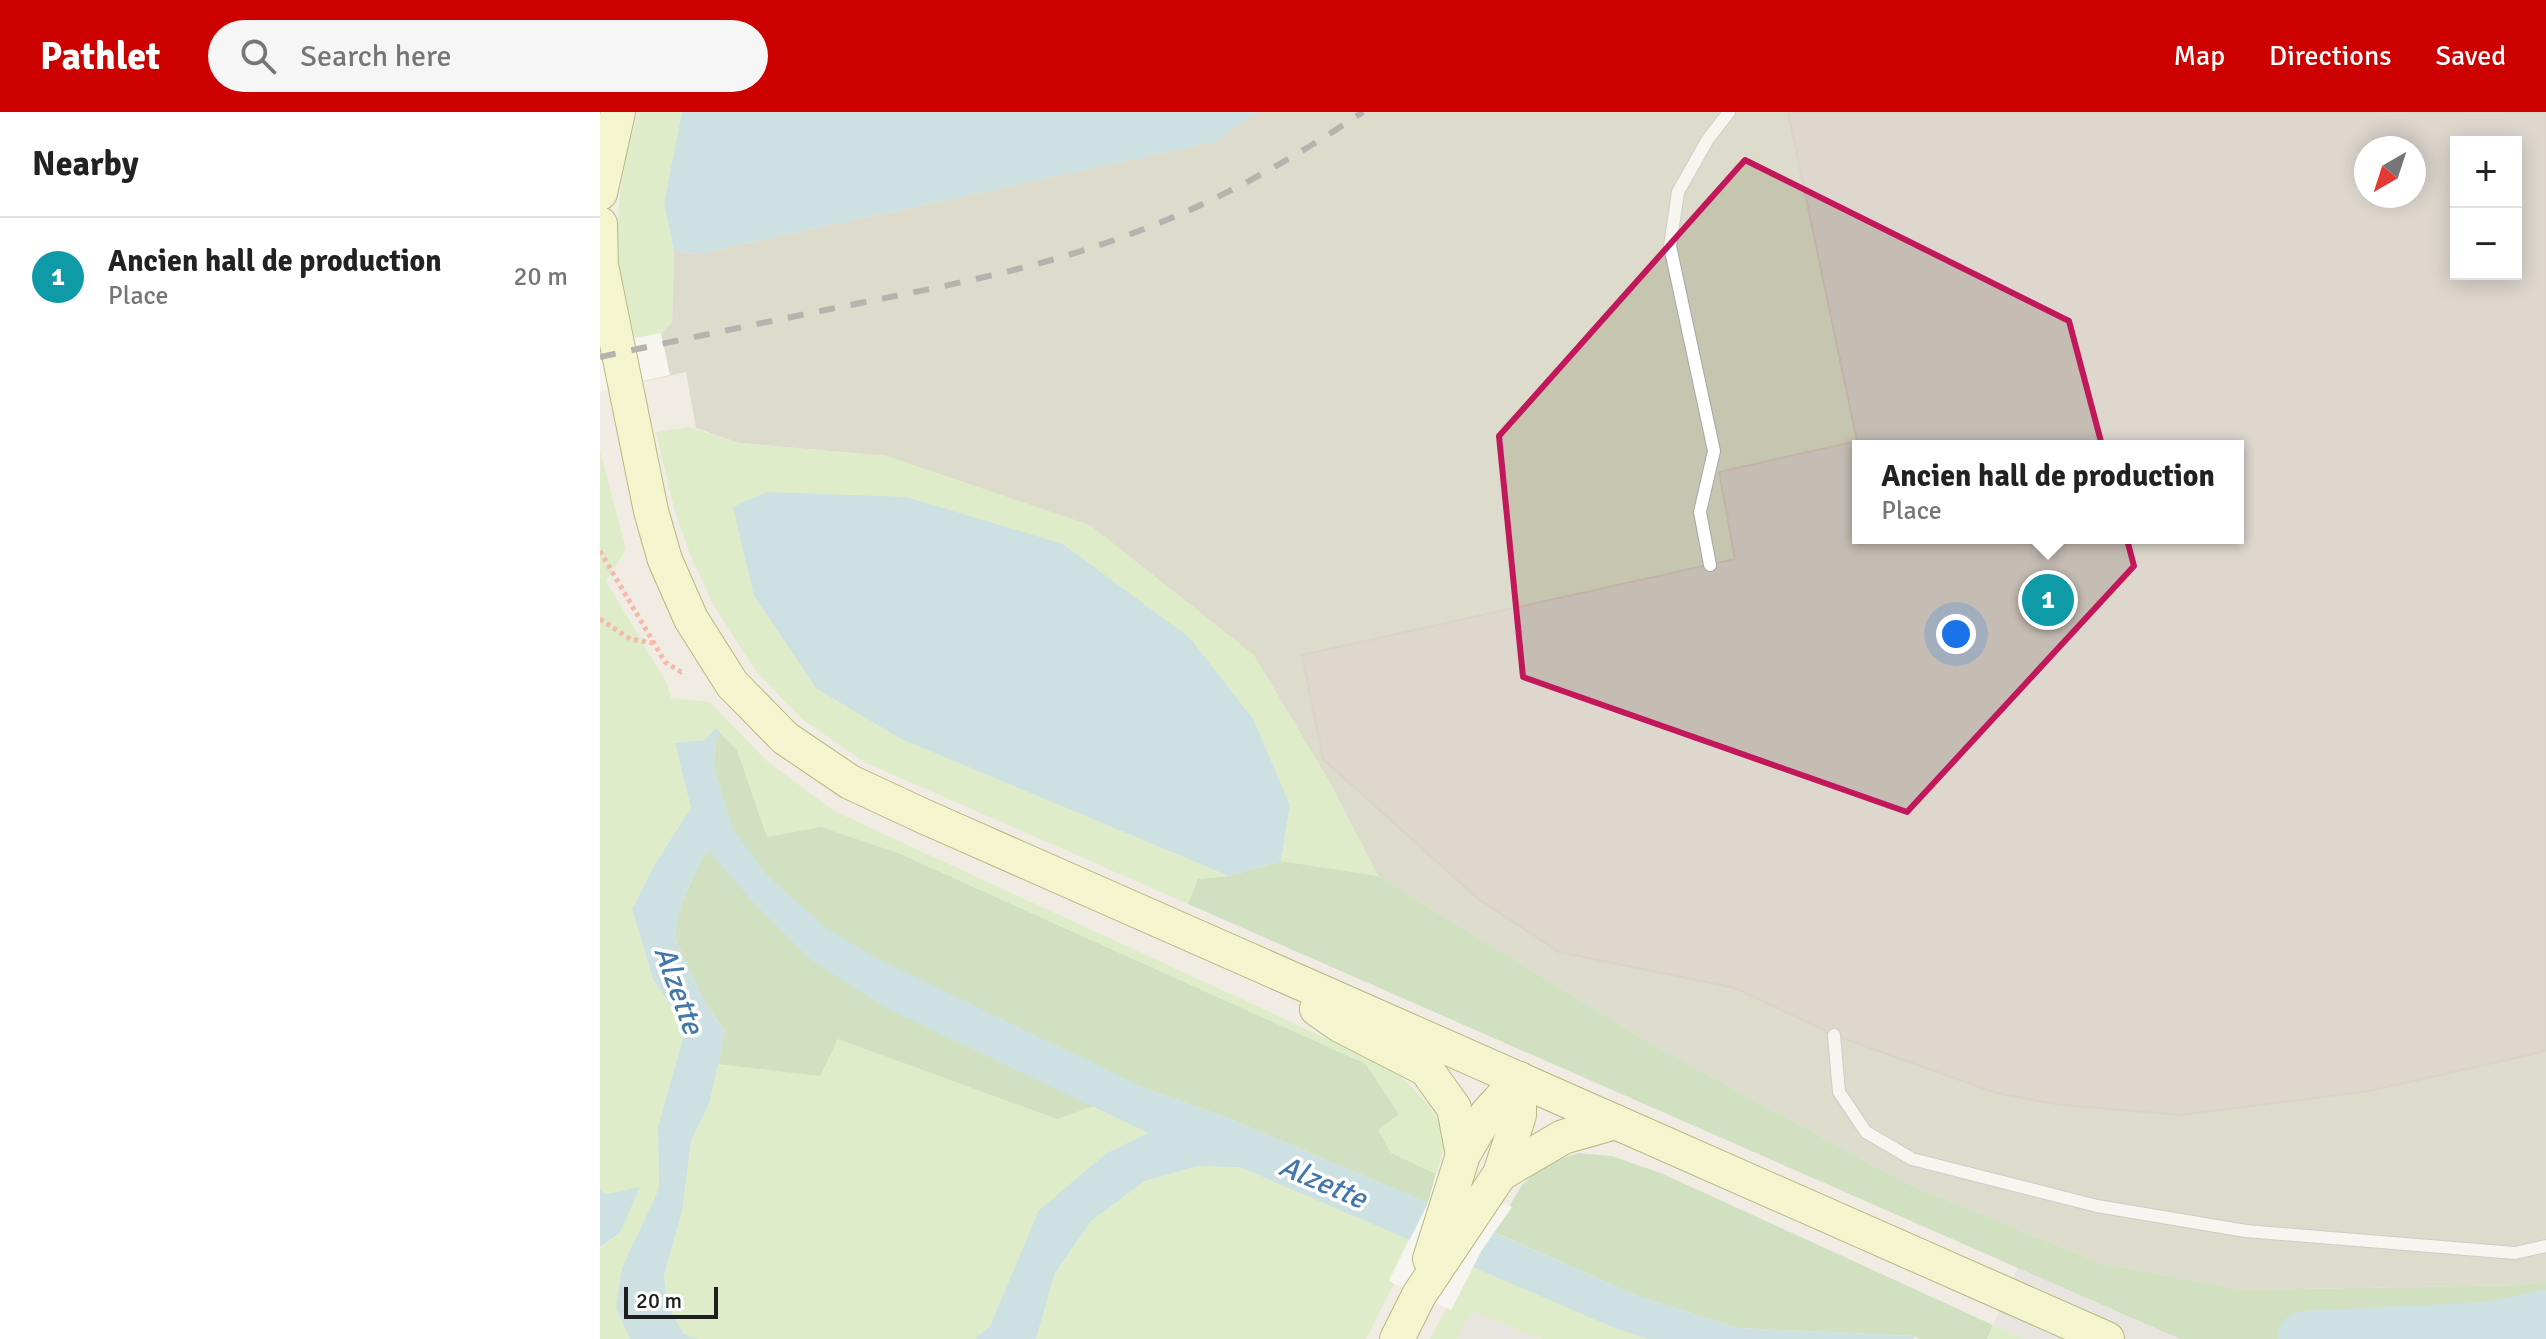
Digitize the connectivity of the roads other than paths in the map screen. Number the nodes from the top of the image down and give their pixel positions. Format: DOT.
graph roads {
  1 [pos="618,112"];
  2 [pos="1729,112"];
  3 [pos="600,193"];
  4 [pos="600,224"];
  5 [pos="1710,565"];
  6 [pos="1236,954"];
  7 [pos="1834,1035"];
  8 [pos="1519,1079"];
  9 [pos="1616,1122"];
  10 [pos="1463,1155"];
  11 [pos="1500,1174"];
  12 [pos="2546,1246"];
  13 [pos="1419,1295"];
  14 [pos="1397,1339"];
  15 [pos="2107,1339"];
  1 -- 3 [label="main road"];
  2 -- 5 [label="lane"];
  4 -- 6 [label="main road"];
  6 -- 8 [label="main road"];
  6 -- 10 [label="main road"];
  7 -- 12 [label="lane"];
  8 -- 9 [label="main road"];
  8 -- 10 [label="main road"];
  8 -- 11 [label="main road"];
  9 -- 11 [label="main road"];
  9 -- 15 [label="main road"];
  10 -- 13 [label="main road"];
  11 -- 13 [label="main road"];
  13 -- 14 [label="main road"];
}
